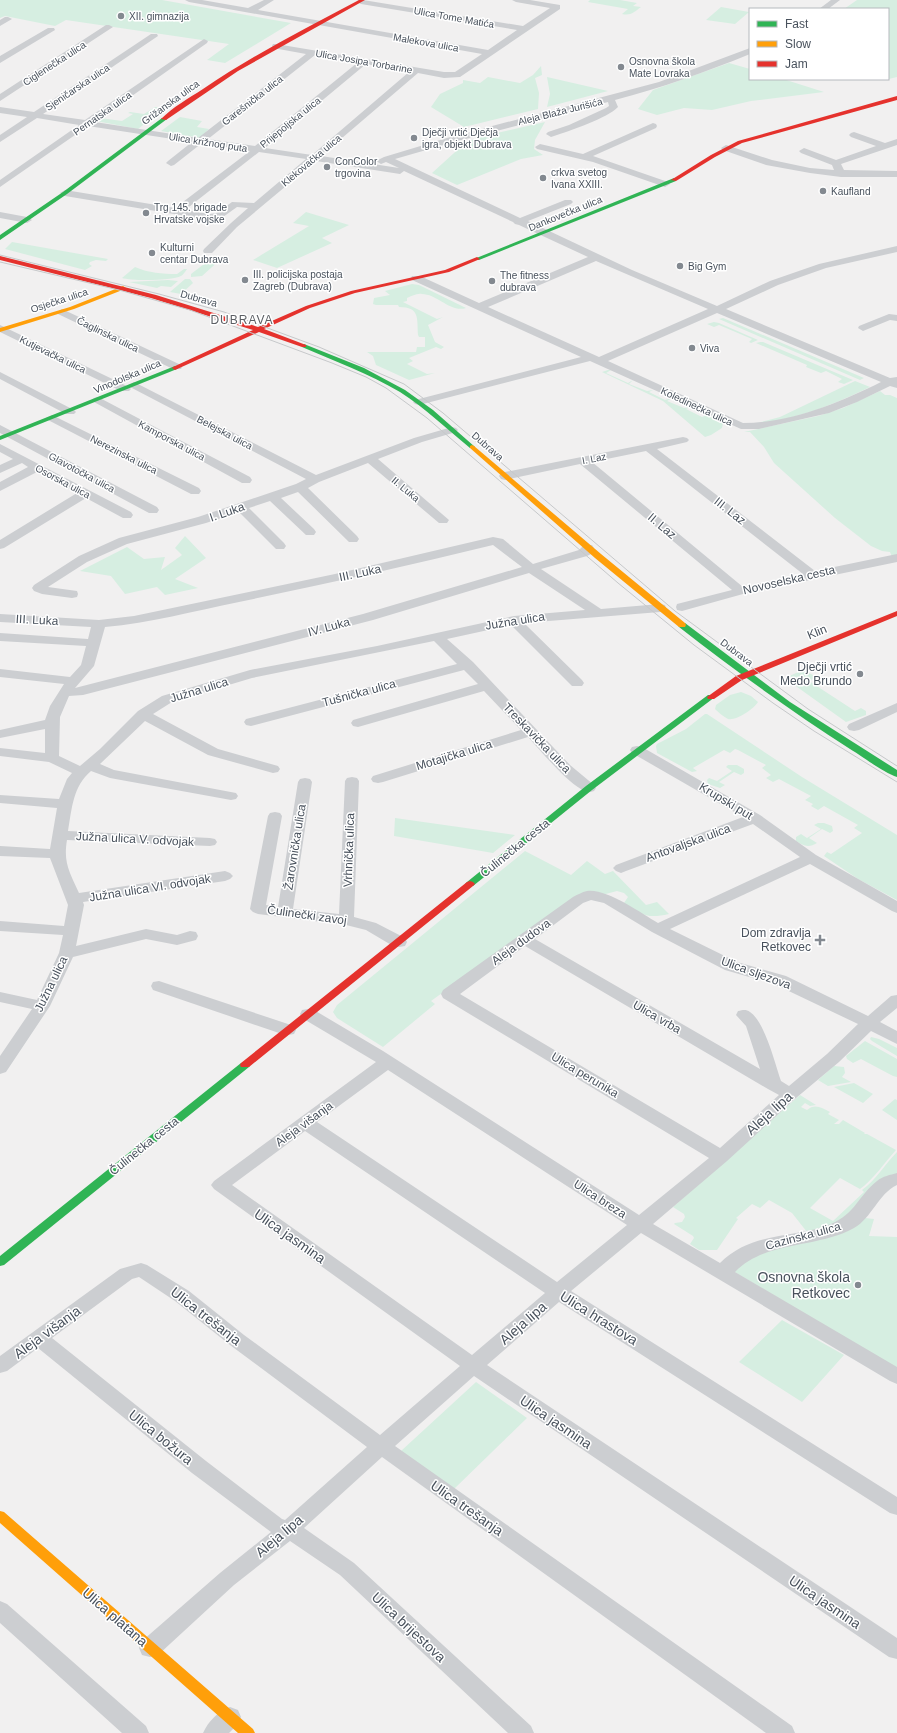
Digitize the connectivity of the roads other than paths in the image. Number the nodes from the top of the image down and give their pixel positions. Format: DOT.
graph roads {
  1 [pos="189,0"];
  2 [pos="270,0"];
  3 [pos="516,0"];
  4 [pos="836,0"];
  5 [pos="362,1"];
  6 [pos="824,8"];
  7 [pos="249,11"];
  8 [pos="8,19"];
  9 [pos="319,23"];
  10 [pos="0,24"];
  11 [pos="109,27"];
  12 [pos="524,29"];
  13 [pos="51,30"];
  14 [pos="154,36"];
  15 [pos="204,41"];
  16 [pos="276,46"];
  17 [pos="749,51"];
  18 [pos="314,52"];
  19 [pos="489,53"];
  20 [pos="0,60"];
  21 [pos="364,61"];
  22 [pos="416,70"];
  23 [pos="453,75"];
  24 [pos="0,98"];
  25 [pos="897,98"];
  26 [pos="610,99"];
  27 [pos="0,110"];
  28 [pos="34,115"];
  29 [pos="87,124"];
  30 [pos="653,126"];
  31 [pos="146,132"];
  32 [pos="551,134"];
  33 [pos="854,135"];
  34 [pos="0,139"];
  35 [pos="201,140"];
  36 [pos="897,142"];
  37 [pos="885,146"];
  38 [pos="540,147"];
  39 [pos="726,148"];
  40 [pos="257,149"];
  41 [pos="804,151"];
  42 [pos="315,157"];
  43 [pos="584,157"];
  44 [pos="387,160"];
  45 [pos="836,162"];
  46 [pos="171,163"];
  47 [pos="369,166"];
  48 [pos="415,174"];
  49 [pos="841,174"];
  50 [pos="897,174"];
  51 [pos="0,184"];
  52 [pos="665,184"];
  53 [pos="65,193"];
  54 [pos="568,202"];
  55 [pos="256,206"];
  56 [pos="178,212"];
  57 [pos="0,215"];
  58 [pos="27,220"];
  59 [pos="518,222"];
  60 [pos="543,233"];
  61 [pos="0,238"];
  62 [pos="897,249"];
  63 [pos="208,251"];
  64 [pos="596,257"];
  65 [pos="0,258"];
  66 [pos="416,278"];
  67 [pos="123,288"];
  68 [pos="478,307"];
  69 [pos="716,310"];
  70 [pos="62,312"];
  71 [pos="897,318"];
  72 [pos="863,328"];
  73 [pos="1,329"];
  74 [pos="259,329"];
  75 [pos="595,359"];
  76 [pos="177,368"];
  77 [pos="0,375"];
  78 [pos="894,382"];
  79 [pos="129,387"];
  80 [pos="98,400"];
  81 [pos="419,402"];
  82 [pos="70,412"];
  83 [pos="52,418"];
  84 [pos="0,428"];
  85 [pos="452,430"];
  86 [pos="5,436"];
  87 [pos="683,440"];
  88 [pos="0,447"];
  89 [pos="648,447"];
  90 [pos="369,458"];
  91 [pos="22,459"];
  92 [pos="582,460"];
  93 [pos="36,467"];
  94 [pos="0,469"];
  95 [pos="505,476"];
  96 [pos="315,479"];
  97 [pos="246,480"];
  98 [pos="0,487"];
  99 [pos="300,487"];
  100 [pos="195,491"];
  101 [pos="86,493"];
  102 [pos="272,496"];
  103 [pos="241,507"];
  104 [pos="153,510"];
  105 [pos="127,515"];
  106 [pos="443,520"];
  107 [pos="310,532"];
  108 [pos="353,539"];
  109 [pos="0,545"];
  110 [pos="280,546"];
  111 [pos="588,548"];
  112 [pos="897,558"];
  113 [pos="532,569"];
  114 [pos="812,575"];
  115 [pos="741,591"];
  116 [pos="72,594"];
  117 [pos="682,607"];
  118 [pos="660,608"];
  119 [pos="598,613"];
  120 [pos="897,613"];
  121 [pos="0,618"];
  122 [pos="514,620"];
  123 [pos="99,624"];
  124 [pos="0,637"];
  125 [pos="437,637"];
  126 [pos="93,643"];
  127 [pos="468,665"];
  128 [pos="0,673"];
  129 [pos="747,674"];
  130 [pos="73,681"];
  131 [pos="577,683"];
  132 [pos="487,686"];
  133 [pos="64,692"];
  134 [pos="897,707"];
  135 [pos="143,714"];
  136 [pos="251,722"];
  137 [pos="52,723"];
  138 [pos="358,723"];
  139 [pos="854,727"];
  140 [pos="530,732"];
  141 [pos="0,734"];
  142 [pos="637,750"];
  143 [pos="0,752"];
  144 [pos="52,758"];
  145 [pos="85,768"];
  146 [pos="273,768"];
  147 [pos="897,774"];
  148 [pos="378,779"];
  149 [pos="352,781"];
  150 [pos="305,782"];
  151 [pos="589,788"];
  152 [pos="231,796"];
  153 [pos="0,799"];
  154 [pos="66,804"];
  155 [pos="276,816"];
  156 [pos="754,818"];
  157 [pos="59,835"];
  158 [pos="210,842"];
  159 [pos="0,851"];
  160 [pos="57,854"];
  161 [pos="811,858"];
  162 [pos="621,868"];
  163 [pos="225,876"];
  164 [pos="595,895"];
  165 [pos="74,899"];
  166 [pos="897,908"];
  167 [pos="285,911"];
  168 [pos="346,920"];
  169 [pos="0,926"];
  170 [pos="657,929"];
  171 [pos="71,931"];
  172 [pos="190,936"];
  173 [pos="524,939"];
  174 [pos="399,942"];
  175 [pos="67,953"];
  176 [pos="159,986"];
  177 [pos="449,994"];
  178 [pos="0,997"];
  179 [pos="897,1000"];
  180 [pos="42,1006"];
  181 [pos="308,1014"];
  182 [pos="744,1015"];
  183 [pos="869,1023"];
  184 [pos="288,1030"];
  185 [pos="897,1038"];
  186 [pos="387,1062"];
  187 [pos="0,1068"];
  188 [pos="782,1090"];
  189 [pos="306,1123"];
  190 [pos="721,1157"];
  191 [pos="897,1179"];
  192 [pos="220,1185"];
  193 [pos="639,1224"];
  194 [pos="0,1262"];
  195 [pos="722,1273"];
  196 [pos="155,1278"];
  197 [pos="558,1292"];
  198 [pos="39,1338"];
  199 [pos="0,1366"];
  200 [pos="473,1366"];
  201 [pos="897,1376"];
  202 [pos="381,1446"];
  203 [pos="897,1507"];
  204 [pos="0,1516"];
  205 [pos="287,1531"];
  206 [pos="0,1610"];
  207 [pos="150,1648"];
  208 [pos="897,1650"];
  209 [pos="230,1717"];
  210 [pos="138,1733"];
  211 [pos="214,1733"];
  212 [pos="248,1733"];
  213 [pos="523,1733"];
  214 [pos="784,1733"];
  1 -- 7 [label="street, Malekova ulica"];
  2 -- 7 [label="street"];
  3 -- 12 [label="street"];
  4 -- 6 [label="street"];
  5 -- 9 [label="main road, Grižanska ulica"];
  5 -- 12 [label="street, Ulica Tome Matića"];
  7 -- 9 [label="street, Malekova ulica"];
  8 -- 10 [label="street"];
  9 -- 16 [label="main road, Grižanska ulica"];
  9 -- 19 [label="street, Malekova ulica"];
  11 -- 24 [label="street, Ciglenečka ulica"];
  12 -- 19 [label="street"];
  13 -- 20 [label="street"];
  14 -- 28 [label="street, Sjeničarska ulica"];
  15 -- 29 [label="street, Pernatska ulica"];
  16 -- 18 [label="street, Ulica Josipa Torbarine"];
  16 -- 31 [label="main road, Grižanska ulica"];
  17 -- 26 [label="street, Aleja Blaža Jurišića"];
  18 -- 21 [label="street, Ulica Josipa Torbarine"];
  18 -- 35 [label="street, Garešnička ulica"];
  19 -- 23 [label="street, Malekova ulica"];
  21 -- 22 [label="street, Ulica Josipa Torbarine"];
  21 -- 40 [label="street, Prijepoljska ulica"];
  22 -- 23 [label="street, Ulica Josipa Torbarine"];
  22 -- 42 [label="street, Klekovačka ulica"];
  25 -- 39 [label="main road, Dankovečka ulica"];
  26 -- 32 [label="street"];
  26 -- 44 [label="street, Aleja Blaža Jurišića"];
  27 -- 28 [label="street, Ulica križnog puta"];
  28 -- 29 [label="street, Ulica križnog puta"];
  28 -- 34 [label="street, Sjeničarska ulica"];
  29 -- 31 [label="street, Ulica križnog puta"];
  29 -- 51 [label="street, Pernatska ulica"];
  30 -- 43 [label="street"];
  31 -- 35 [label="street, Ulica križnog puta"];
  31 -- 53 [label="main road, Grižanska ulica"];
  33 -- 37 [label="street"];
  35 -- 40 [label="street, Ulica križnog puta"];
  35 -- 46 [label="street, Garešnička ulica"];
  36 -- 37 [label="street"];
  37 -- 45 [label="street"];
  38 -- 43 [label="street"];
  39 -- 49 [label="street"];
  39 -- 52 [label="main road, Dankovečka ulica"];
  40 -- 42 [label="street, Ulica križnog puta"];
  40 -- 56 [label="street, Prijepoljska ulica"];
  41 -- 45 [label="street"];
  42 -- 47 [label="street, Ulica križnog puta"];
  42 -- 55 [label="street, Klekovačka ulica"];
  43 -- 52 [label="street"];
  44 -- 47 [label="street, Aleja Blaža Jurišića"];
  44 -- 48 [label="street, Ulica križnog puta"];
  45 -- 49 [label="street"];
  47 -- 48 [label="street, Ulica križnog puta"];
  48 -- 59 [label="street, Ulica križnog puta"];
  49 -- 50 [label="street"];
  52 -- 60 [label="main road, Dankovečka ulica"];
  53 -- 56 [label="street"];
  53 -- 58 [label="main road, Grižanska ulica"];
  54 -- 59 [label="street"];
  55 -- 56 [label="street"];
  55 -- 63 [label="street, Klekovačka ulica"];
  57 -- 58 [label="street"];
  58 -- 61 [label="main road, Grižanska ulica"];
  59 -- 60 [label="street, Ulica križnog puta"];
  60 -- 64 [label="street, Koledinečka ulica"];
  60 -- 66 [label="main road, Dankovečka ulica"];
  62 -- 69 [label="street"];
  64 -- 68 [label="street"];
  64 -- 69 [label="street, Koledinečka ulica"];
  65 -- 67 [label="main road, Dubrava"];
  66 -- 68 [label="street, Koledinečka ulica"];
  66 -- 74 [label="main road, Dankovečka ulica"];
  67 -- 70 [label="main road, Osječka ulica"];
  67 -- 74 [label="main road, Dubrava"];
  68 -- 75 [label="street, Koledinečka ulica"];
  69 -- 75 [label="street"];
  69 -- 78 [label="street, Koledinečka ulica"];
  70 -- 73 [label="main road, Osječka ulica"];
  70 -- 76 [label="street, Čaglinska ulica"];
  71 -- 72 [label="street"];
  73 -- 79 [label="street, Kutjevačka ulica"];
  74 -- 76 [label="main road, Vinodolska ulica"];
  74 -- 81 [label="main road, Dubrava"];
  75 -- 78 [label="street, Koledinečka ulica"];
  75 -- 81 [label="street"];
  76 -- 79 [label="main road, Vinodolska ulica"];
  77 -- 82 [label="street"];
  79 -- 80 [label="main road, Vinodolska ulica"];
  79 -- 96 [label="street, Belejska ulica"];
  80 -- 82 [label="main road, Vinodolska ulica"];
  80 -- 97 [label="street, Kamporska ulica"];
  81 -- 85 [label="main road, Dubrava"];
  82 -- 83 [label="main road, Vinodolska ulica"];
  83 -- 86 [label="main road, Vinodolska ulica"];
  83 -- 100 [label="street, Nerezinska ulica"];
  84 -- 86 [label="street, Glavotočka ulica"];
  85 -- 90 [label="street, I. Luka"];
  85 -- 95 [label="main road, Dubrava"];
  86 -- 104 [label="street, Glavotočka ulica"];
  87 -- 89 [label="street, I. Laz"];
  88 -- 91 [label="street, Osorska ulica"];
  89 -- 92 [label="street, I. Laz"];
  89 -- 114 [label="street, III. Laz"];
  90 -- 96 [label="street, I. Luka"];
  90 -- 106 [label="street, II. Luka"];
  91 -- 93 [label="street, Osorska ulica"];
  91 -- 94 [label="street"];
  92 -- 95 [label="street, I. Laz"];
  92 -- 115 [label="street, II. Laz"];
  93 -- 98 [label="street"];
  93 -- 101 [label="street, Osorska ulica"];
  95 -- 111 [label="main road, Dubrava"];
  96 -- 99 [label="street, I. Luka"];
  99 -- 102 [label="street, I. Luka"];
  99 -- 108 [label="street"];
  101 -- 105 [label="street, Osorska ulica"];
  101 -- 109 [label="street"];
  102 -- 103 [label="street, I. Luka"];
  102 -- 107 [label="street"];
  103 -- 110 [label="street"];
  103 -- 116 [label="street, I. Luka"];
  111 -- 113 [label="street, IV. Luka"];
  111 -- 118 [label="main road, Dubrava"];
  112 -- 114 [label="street, Novoselska cesta"];
  113 -- 119 [label="street, III. Luka"];
  113 -- 123 [label="street, III. Luka"];
  113 -- 133 [label="street, IV. Luka"];
  114 -- 115 [label="street, Novoselska cesta"];
  115 -- 117 [label="street, Novoselska cesta"];
  118 -- 119 [label="street, Južna ulica"];
  118 -- 129 [label="main road, Dubrava"];
  119 -- 122 [label="street, Južna ulica"];
  120 -- 129 [label="main road, Klin"];
  121 -- 123 [label="street, III. Luka"];
  122 -- 125 [label="street, Južna ulica"];
  122 -- 131 [label="street"];
  123 -- 126 [label="street"];
  124 -- 126 [label="street"];
  125 -- 127 [label="street, Treskavička ulica"];
  125 -- 135 [label="street, Južna ulica"];
  126 -- 130 [label="street"];
  127 -- 132 [label="street, Treskavička ulica"];
  127 -- 136 [label="street, Tušnička ulica"];
  128 -- 130 [label="street"];
  129 -- 142 [label="main road, Čulinečka cesta"];
  129 -- 147 [label="main road, Dubrava"];
  130 -- 133 [label="street"];
  132 -- 138 [label="street"];
  132 -- 140 [label="street, Treskavička ulica"];
  133 -- 137 [label="street"];
  134 -- 139 [label="street"];
  135 -- 145 [label="street, Južna ulica"];
  135 -- 146 [label="street"];
  137 -- 141 [label="street"];
  137 -- 144 [label="street"];
  140 -- 148 [label="street, Motajička ulica"];
  140 -- 151 [label="street, Treskavička ulica"];
  142 -- 151 [label="main road, Čulinečka cesta"];
  142 -- 156 [label="street, Krupski put"];
  143 -- 144 [label="street"];
  144 -- 145 [label="street"];
  145 -- 152 [label="street"];
  145 -- 154 [label="street, Južna ulica"];
  149 -- 168 [label="street, Vrhnička ulica"];
  150 -- 167 [label="street, Žarovnička ulica"];
  151 -- 174 [label="main road, Čulinečka cesta"];
  153 -- 154 [label="street"];
  154 -- 157 [label="street, Južna ulica"];
  155 -- 167 [label="street, Čulinečki zavoj"];
  156 -- 161 [label="street, Krupski put"];
  156 -- 162 [label="street, Antovaljska ulica"];
  157 -- 158 [label="street, Južna ulica V. odvojak"];
  157 -- 160 [label="street, Južna ulica"];
  159 -- 160 [label="street"];
  160 -- 165 [label="street, Južna ulica"];
  161 -- 166 [label="street, Krupski put"];
  161 -- 170 [label="street"];
  163 -- 165 [label="street, Južna ulica VI. odvojak"];
  164 -- 170 [label="street, Ulica sljezova"];
  164 -- 173 [label="street, Aleja dudova"];
  165 -- 171 [label="street, Južna ulica"];
  167 -- 168 [label="street, Čulinečki zavoj"];
  168 -- 174 [label="street, Čulinečki zavoj"];
  169 -- 171 [label="street"];
  170 -- 183 [label="street, Ulica sljezova"];
  171 -- 175 [label="street, Južna ulica"];
  172 -- 175 [label="street"];
  173 -- 177 [label="street, Aleja dudova"];
  173 -- 188 [label="street, Ulica vrba"];
  174 -- 181 [label="main road, Čulinečka cesta"];
  175 -- 180 [label="street, Južna ulica"];
  176 -- 184 [label="street"];
  177 -- 190 [label="street, Ulica perunika"];
  178 -- 180 [label="street"];
  179 -- 183 [label="street, Aleja lipa"];
  180 -- 187 [label="street, Južna ulica"];
  181 -- 184 [label="main road, Čulinečka cesta"];
  181 -- 186 [label="street, Ulica breza"];
  182 -- 188 [label="street"];
  183 -- 185 [label="street, Ulica sljezova"];
  183 -- 188 [label="street, Aleja lipa"];
  184 -- 194 [label="main road, Čulinečka cesta"];
  186 -- 189 [label="street, Aleja višanja"];
  186 -- 193 [label="street, Ulica breza"];
  188 -- 190 [label="street, Aleja lipa"];
  189 -- 192 [label="street, Aleja višanja"];
  189 -- 197 [label="street, Ulica hrastova"];
  190 -- 193 [label="street, Aleja lipa"];
  191 -- 195 [label="street, Cazinska ulica"];
  192 -- 200 [label="street, Ulica jasmina"];
  193 -- 195 [label="street, Ulica breza"];
  193 -- 197 [label="street, Aleja lipa"];
  195 -- 201 [label="street, Ulica breza"];
  196 -- 198 [label="street, Aleja višanja"];
  196 -- 202 [label="street, Ulica trešanja"];
  197 -- 200 [label="street, Aleja lipa"];
  197 -- 203 [label="street, Ulica hrastova"];
  198 -- 199 [label="street, Aleja višanja"];
  198 -- 205 [label="street, Ulica božura"];
  200 -- 202 [label="street, Aleja lipa"];
  200 -- 208 [label="street, Ulica jasmina"];
  202 -- 205 [label="street, Aleja lipa"];
  202 -- 214 [label="street, Ulica trešanja"];
  204 -- 207 [label="main road, Ulica platana"];
  205 -- 207 [label="street, Aleja lipa"];
  205 -- 213 [label="street, Ulica brijestova"];
  206 -- 210 [label="street"];
  207 -- 209 [label="main road, Ulica platana"];
  209 -- 211 [label="street"];
  209 -- 212 [label="main road, Ulica platana"];
}
